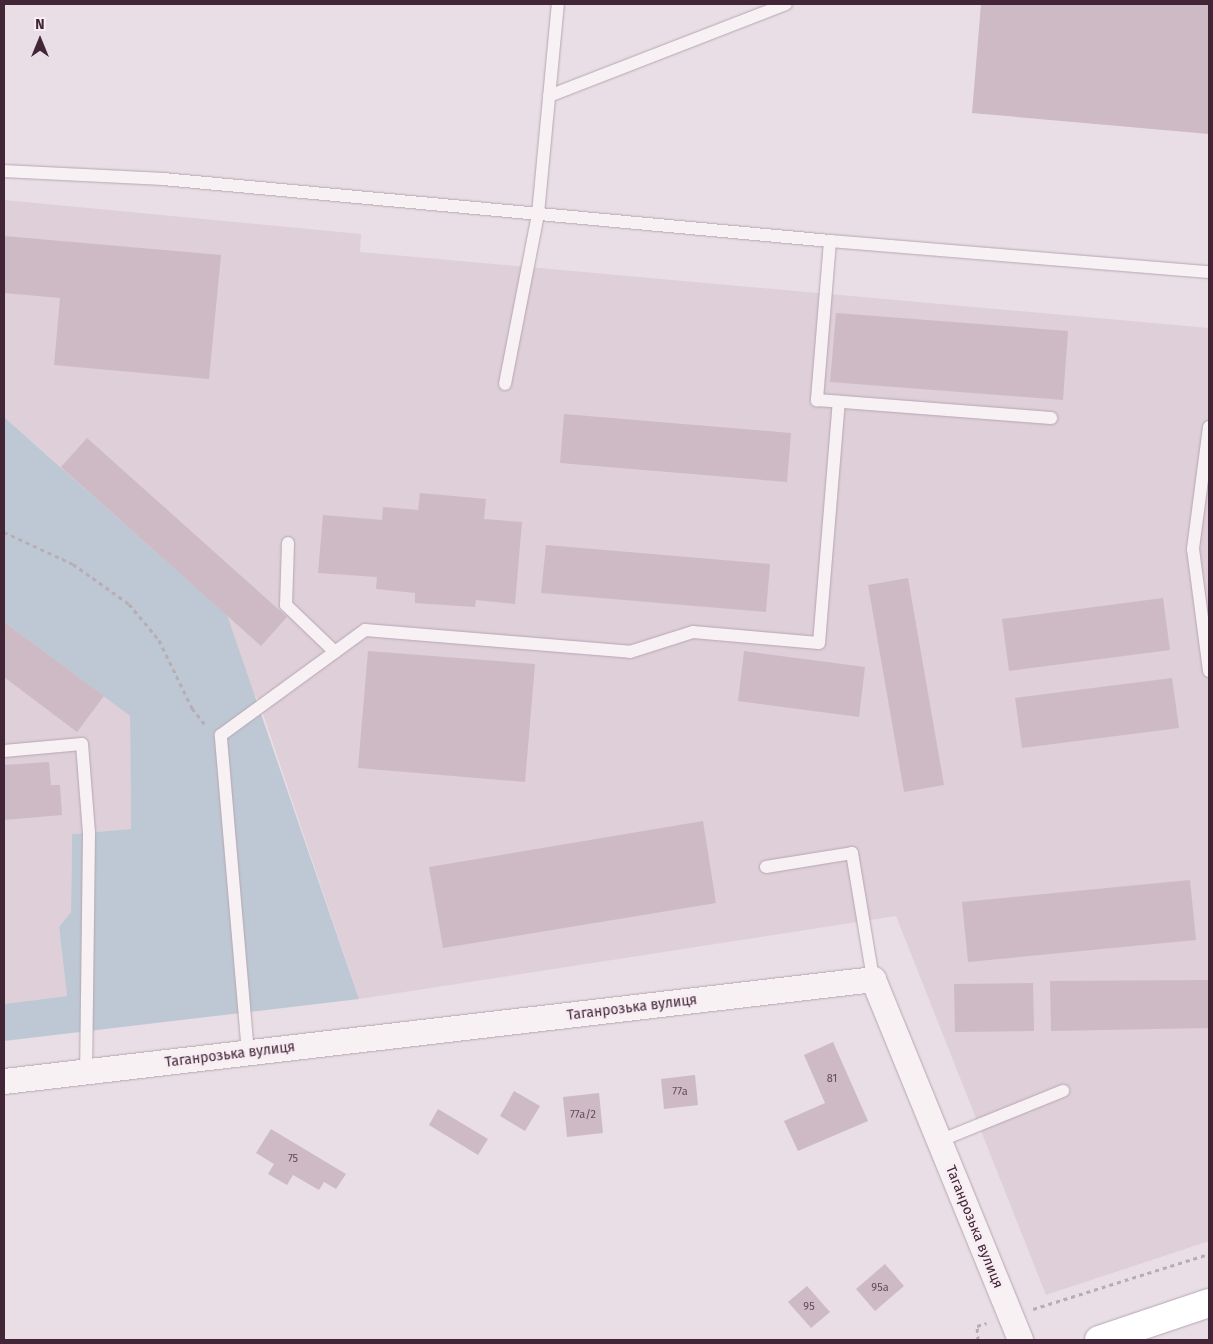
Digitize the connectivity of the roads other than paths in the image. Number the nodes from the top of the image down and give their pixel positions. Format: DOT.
graph roads {
  1 [pos="558,4"];
  2 [pos="786,4"];
  3 [pos="549,96"];
  4 [pos="4,171"];
  5 [pos="538,214"];
  6 [pos="830,242"];
  7 [pos="1209,272"];
  8 [pos="505,384"];
  9 [pos="839,402"];
  10 [pos="1050,418"];
  11 [pos="1209,427"];
  12 [pos="288,543"];
  13 [pos="335,652"];
  14 [pos="1209,671"];
  15 [pos="4,751"];
  16 [pos="766,867"];
  17 [pos="873,979"];
  18 [pos="248,1053"];
  19 [pos="86,1072"];
  20 [pos="4,1081"];
  21 [pos="1063,1091"];
  22 [pos="939,1142"];
  23 [pos="1209,1303"];
  24 [pos="1020,1340"];
  25 [pos="1099,1340"];
  1 -- 3 [label="lane"];
  2 -- 3 [label="lane"];
  3 -- 5 [label="lane"];
  4 -- 5 [label="lane"];
  5 -- 6 [label="lane"];
  5 -- 8 [label="lane"];
  6 -- 7 [label="lane"];
  6 -- 9 [label="lane"];
  9 -- 10 [label="lane"];
  9 -- 13 [label="lane"];
  11 -- 14 [label="lane"];
  12 -- 13 [label="lane"];
  13 -- 18 [label="lane"];
  15 -- 19 [label="lane"];
  16 -- 17 [label="lane"];
  17 -- 18 [label="street, Таганрозька вулиця"];
  17 -- 22 [label="street, Таганрозька вулиця"];
  18 -- 19 [label="street, Таганрозька вулиця"];
  19 -- 20 [label="street, Таганрозька вулиця"];
  21 -- 22 [label="lane"];
  22 -- 24 [label="street, Таганрозька вулиця"];
  23 -- 25 [label="highway"];
}
